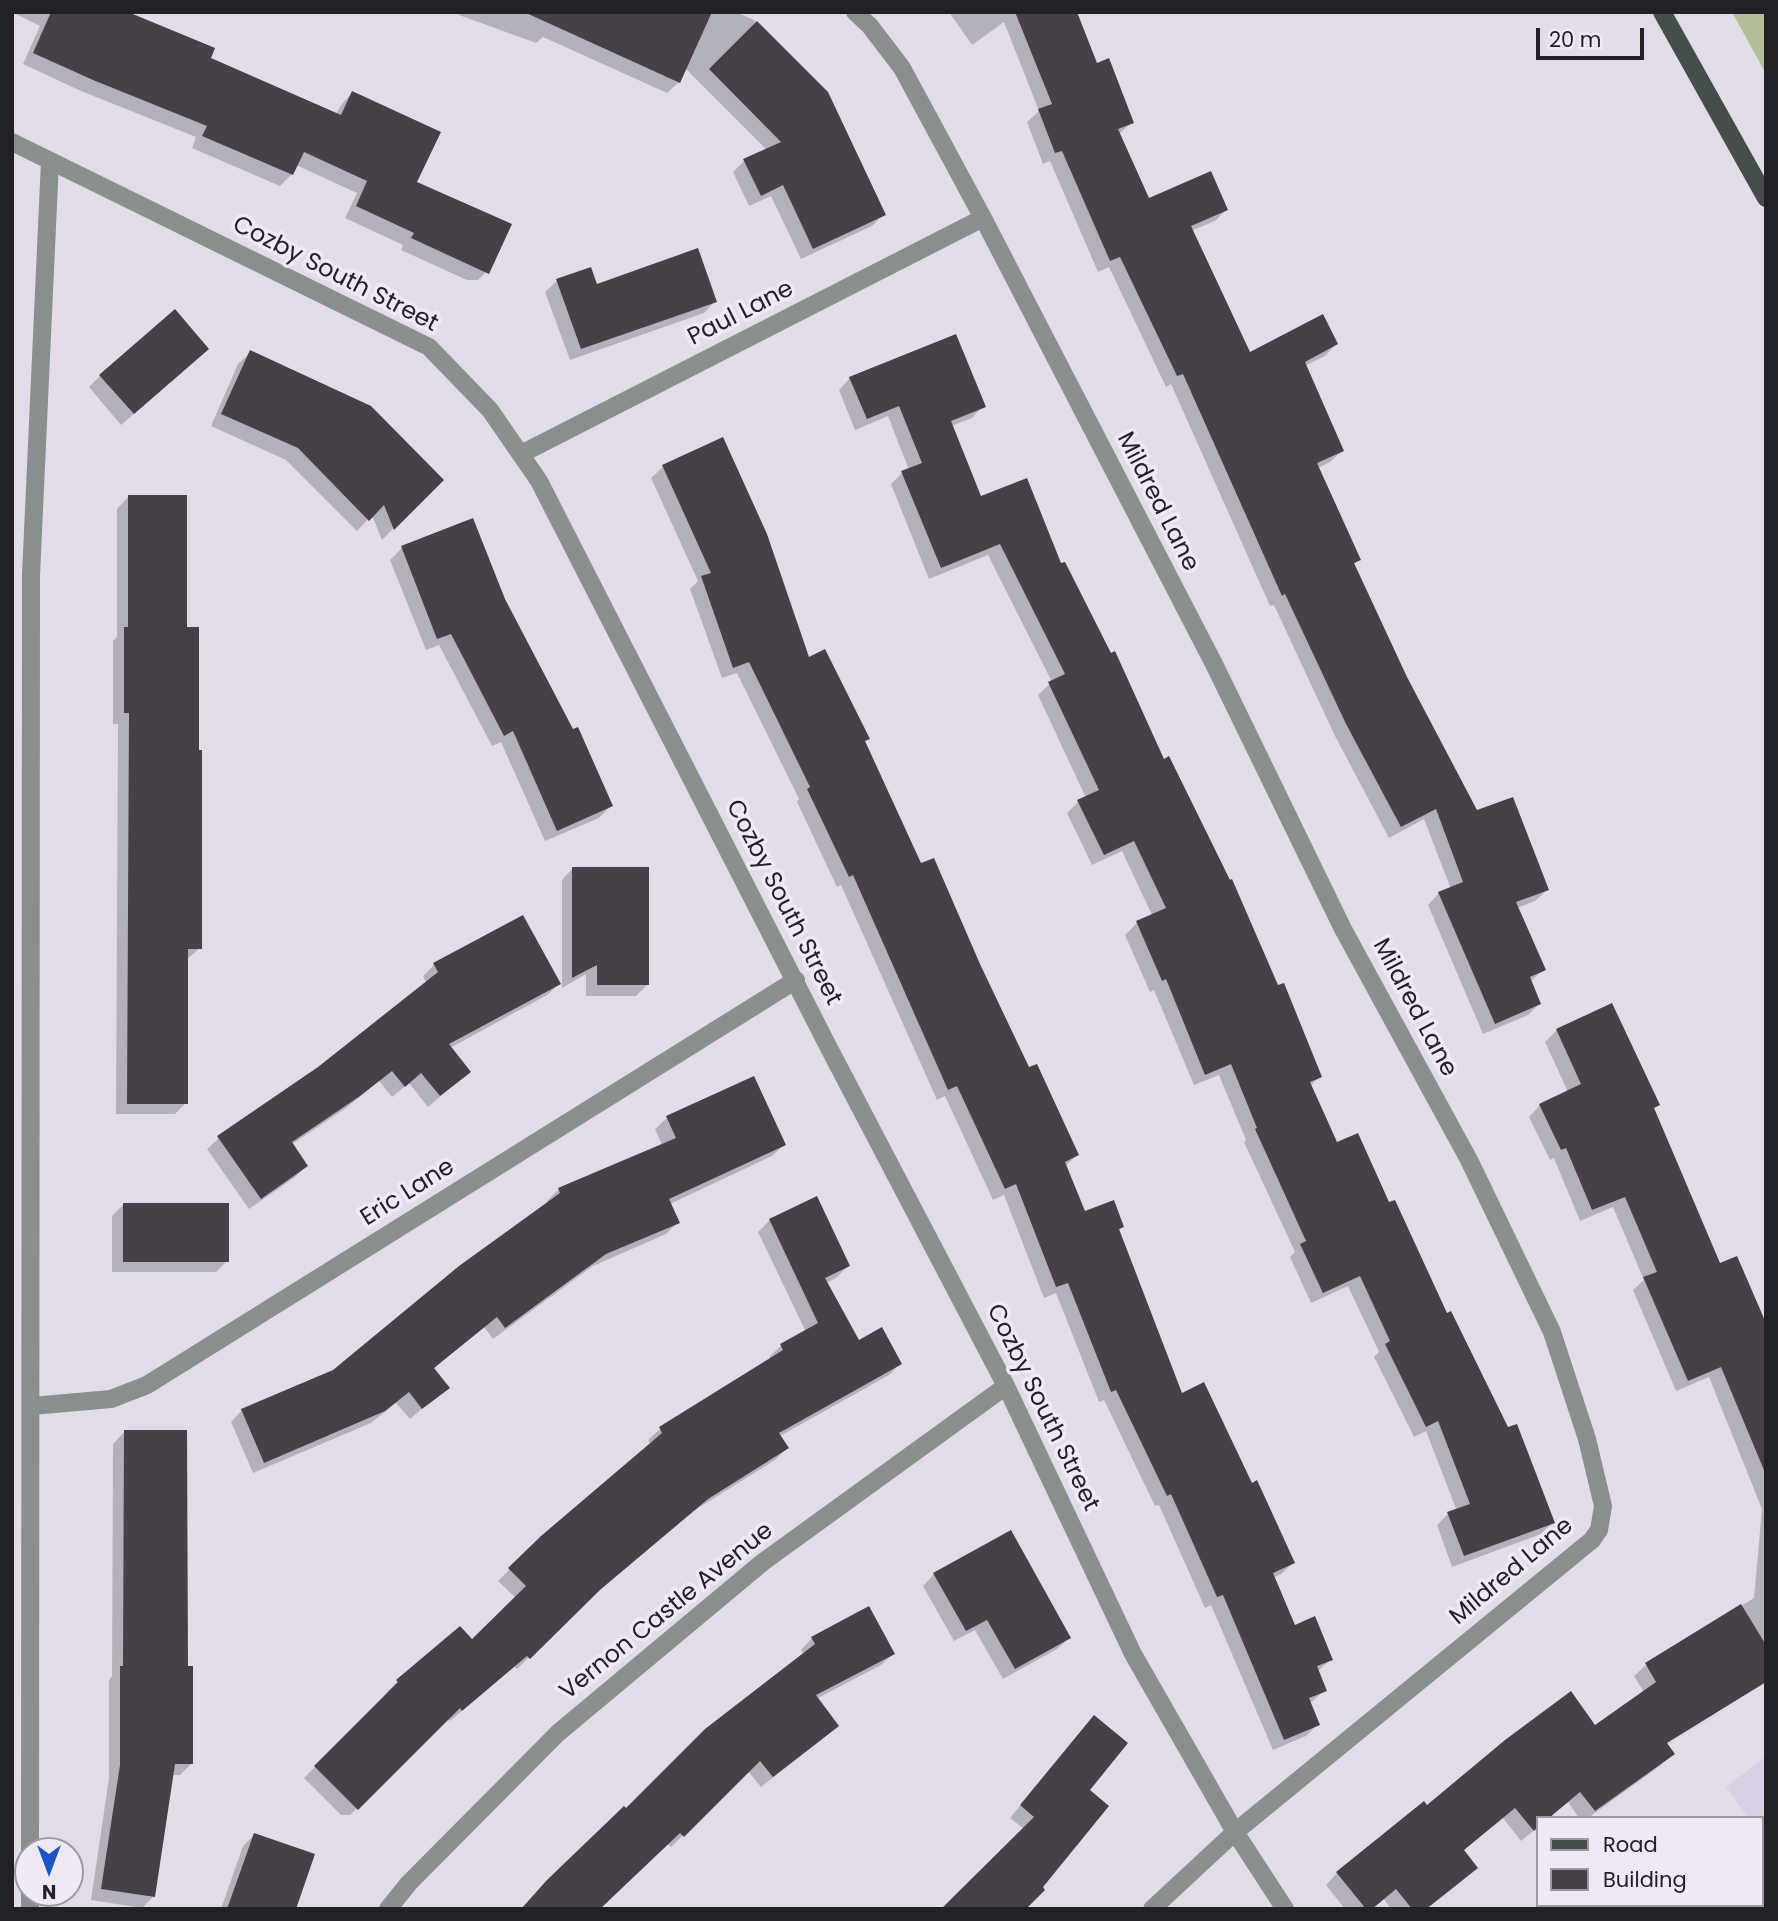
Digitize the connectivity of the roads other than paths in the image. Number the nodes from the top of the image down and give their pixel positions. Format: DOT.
graph roads {
  1 [pos="855,12"];
  2 [pos="1662,12"];
  3 [pos="12,142"];
  4 [pos="50,160"];
  5 [pos="1766,198"];
  6 [pos="983,218"];
  7 [pos="521,454"];
  8 [pos="796,980"];
  9 [pos="1006,1386"];
  10 [pos="32,1406"];
  11 [pos="1235,1832"];
  12 [pos="30,1837"];
  13 [pos="388,1909"];
  14 [pos="1152,1909"];
  15 [pos="1285,1909"];
  1 -- 6 [label="street, Mildred Lane"];
  2 -- 5 [label="main road"];
  3 -- 4 [label="street, Cozby South Street"];
  4 -- 7 [label="street, Cozby South Street"];
  4 -- 10 [label="street"];
  6 -- 7 [label="street, Paul Lane"];
  6 -- 11 [label="street, Mildred Lane"];
  7 -- 8 [label="street, Cozby South Street"];
  8 -- 9 [label="street, Cozby South Street"];
  8 -- 10 [label="street, Eric Lane"];
  9 -- 11 [label="street, Cozby South Street"];
  9 -- 13 [label="street, Vernon Castle Avenue"];
  10 -- 12 [label="street"];
  11 -- 14 [label="street, Mildred Lane"];
  11 -- 15 [label="street, Cozby South Street"];
}
